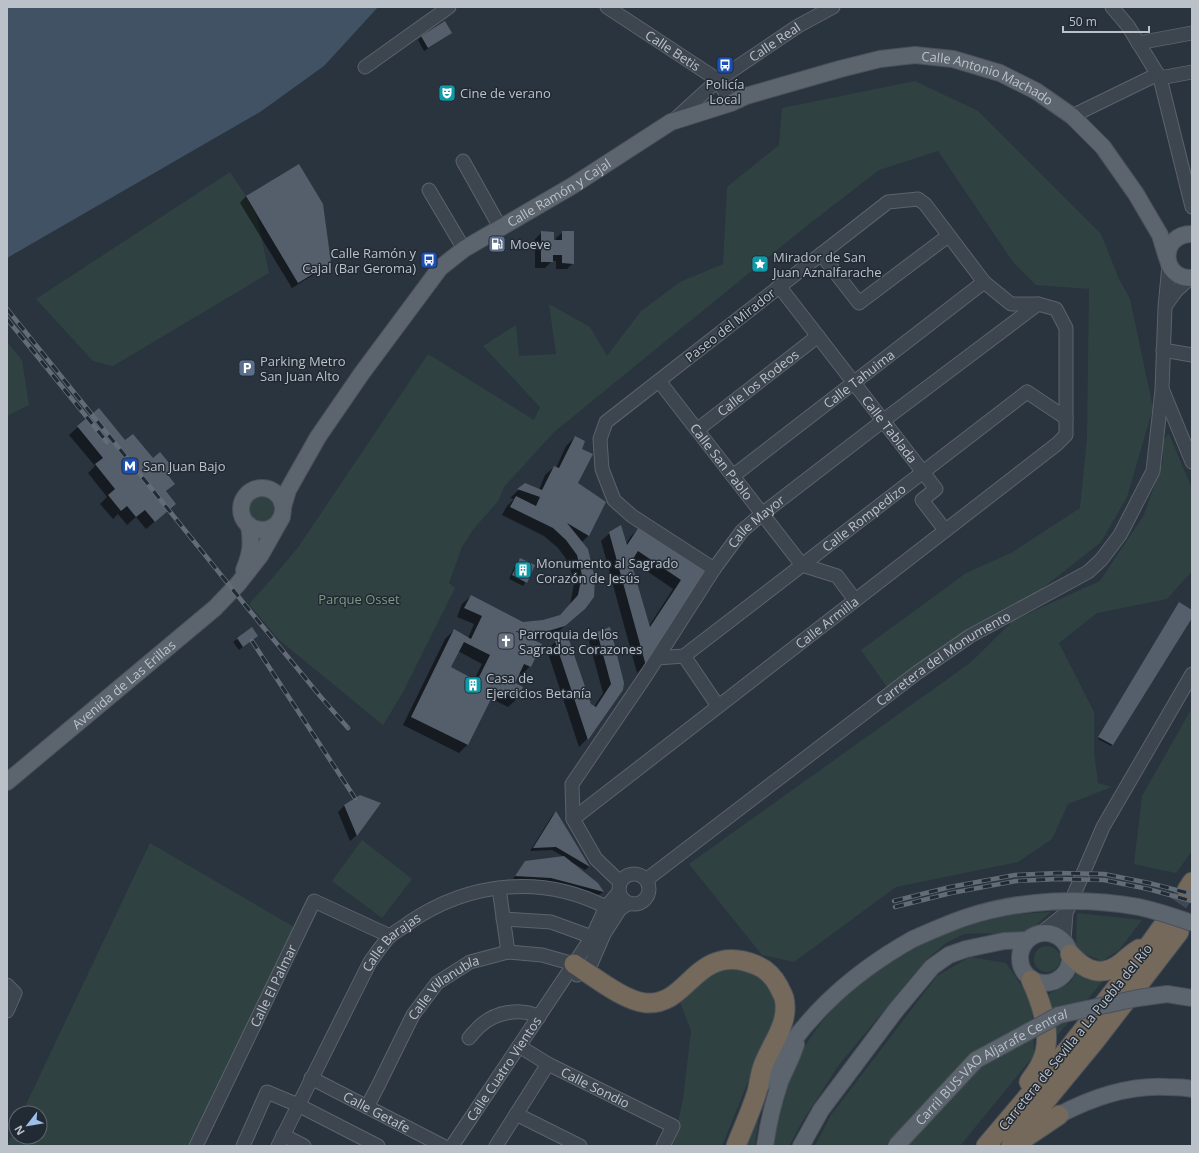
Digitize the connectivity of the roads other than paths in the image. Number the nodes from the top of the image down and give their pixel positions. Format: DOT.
graph roads {
  1 [pos="449,7"];
  2 [pos="607,7"];
  3 [pos="833,7"];
  4 [pos="1112,7"];
  5 [pos="1192,32"];
  6 [pos="1138,42"];
  7 [pos="365,67"];
  8 [pos="1192,72"];
  9 [pos="1159,76"];
  10 [pos="718,80"];
  11 [pos="731,103"];
  12 [pos="1072,116"];
  13 [pos="672,122"];
  14 [pos="462,161"];
  15 [pos="1187,162"];
  16 [pos="429,190"];
  17 [pos="1192,207"];
  18 [pos="500,227"];
  19 [pos="1192,234"];
  20 [pos="948,236"];
  21 [pos="464,249"];
  22 [pos="821,254"];
  23 [pos="1168,261"];
  24 [pos="1191,278"];
  25 [pos="984,282"];
  26 [pos="779,286"];
  27 [pos="1038,304"];
  28 [pos="1165,307"];
  29 [pos="818,336"];
  30 [pos="1163,350"];
  31 [pos="1192,355"];
  32 [pos="659,381"];
  33 [pos="854,382"];
  34 [pos="1162,390"];
  35 [pos="1066,418"];
  36 [pos="884,420"];
  37 [pos="1176,424"];
  38 [pos="697,430"];
  39 [pos="318,437"];
  40 [pos="1157,437"];
  41 [pos="1192,462"];
  42 [pos="923,472"];
  43 [pos="733,476"];
  44 [pos="259,488"];
  45 [pos="282,512"];
  46 [pos="762,514"];
  47 [pos="249,526"];
  48 [pos="946,530"];
  49 [pos="802,565"];
  50 [pos="714,569"];
  51 [pos="238,584"];
  52 [pos="855,600"];
  53 [pos="684,656"];
  54 [pos="658,658"];
  55 [pos="1192,674"];
  56 [pos="718,706"];
  57 [pos="7,782"];
  58 [pos="573,818"];
  59 [pos="646,880"];
  60 [pos="620,887"];
  61 [pos="499,888"];
  62 [pos="629,903"];
  63 [pos="606,906"];
  64 [pos="1066,913"];
  65 [pos="503,919"];
  66 [pos="1171,931"];
  67 [pos="390,936"];
  68 [pos="1034,936"];
  69 [pos="592,937"];
  70 [pos="987,944"];
  71 [pos="1067,947"];
  72 [pos="508,952"];
  73 [pos="1020,964"];
  74 [pos="579,967"];
  75 [pos="1031,980"];
  76 [pos="10,992"];
  77 [pos="1192,998"];
  78 [pos="7,1011"];
  79 [pos="539,1017"];
  80 [pos="799,1031"];
  81 [pos="469,1038"];
  82 [pos="519,1046"];
  83 [pos="548,1064"];
  84 [pos="311,1078"];
  85 [pos="1192,1089"];
  86 [pos="757,1093"];
  87 [pos="298,1106"];
  88 [pos="367,1107"];
  89 [pos="1019,1108"];
  90 [pos="516,1114"];
  91 [pos="1059,1115"];
  92 [pos="280,1141"];
  93 [pos="196,1146"];
  94 [pos="243,1146"];
  95 [pos="304,1146"];
  96 [pos="378,1146"];
  97 [pos="443,1146"];
  98 [pos="452,1146"];
  99 [pos="496,1146"];
  100 [pos="580,1146"];
  101 [pos="663,1146"];
  102 [pos="736,1146"];
  103 [pos="765,1146"];
  104 [pos="801,1146"];
  105 [pos="896,1146"];
  106 [pos="986,1146"];
  107 [pos="1012,1146"];
  1 -- 7 [label="street"];
  2 -- 10 [label="street, Calle Betis"];
  3 -- 10 [label="street, Calle Real"];
  4 -- 6 [label="street"];
  5 -- 6 [label="street"];
  6 -- 9 [label="street"];
  8 -- 9 [label="street"];
  9 -- 12 [label="street"];
  9 -- 15 [label="street"];
  10 -- 11 [label="street, Calle Betis"];
  10 -- 13 [label="street, Calle Real"];
  11 -- 12 [label="main road, Calle Antonio Machado"];
  11 -- 13 [label="main road, Calle Antonio Machado"];
  12 -- 23 [label="main road, Calle Antonio Machado"];
  13 -- 18 [label="main road, Calle Ramón y Cajal"];
  14 -- 18 [label="street"];
  15 -- 17 [label="street"];
  16 -- 21 [label="street"];
  18 -- 21 [label="main road, Calle Ramón y Cajal"];
  19 -- 23 [label="main road"];
  20 -- 22 [label="street, Paseo del Mirador"];
  20 -- 22 [label="street"];
  20 -- 25 [label="street, Paseo del Mirador"];
  21 -- 39 [label="main road, Calle Ramón y Cajal"];
  22 -- 26 [label="street, Paseo del Mirador"];
  23 -- 24 [label="main road"];
  23 -- 28 [label="street"];
  24 -- 28 [label="street"];
  25 -- 27 [label="street, Paseo del Mirador"];
  25 -- 33 [label="street, Calle Tahuima"];
  26 -- 29 [label="street, Calle Tablada"];
  26 -- 32 [label="street, Paseo del Mirador"];
  27 -- 35 [label="street, Paseo del Mirador"];
  27 -- 36 [label="street, Calle Mayor"];
  28 -- 30 [label="street"];
  29 -- 33 [label="street, Calle Tablada"];
  29 -- 38 [label="street, Calle los Rodeos"];
  30 -- 31 [label="street"];
  30 -- 34 [label="street"];
  32 -- 38 [label="street, Calle San Pablo"];
  32 -- 50 [label="street, Paseo del Mirador"];
  33 -- 36 [label="street, Calle Tablada"];
  33 -- 43 [label="street, Calle Tahuima"];
  34 -- 37 [label="street"];
  34 -- 40 [label="street, Carretera del Monumento"];
  35 -- 42 [label="street, Calle Rompedizo"];
  35 -- 48 [label="street, Calle Armilla"];
  36 -- 42 [label="street, Calle Tablada"];
  36 -- 46 [label="street, Calle Mayor"];
  37 -- 40 [label="street"];
  37 -- 41 [label="street"];
  38 -- 43 [label="street, Calle San Pablo"];
  39 -- 44 [label="main road, Calle Ramón y Cajal"];
  39 -- 45 [label="main road, Calle Ramón y Cajal"];
  40 -- 59 [label="street, Carretera del Monumento"];
  42 -- 48 [label="street, Calle Tablada"];
  42 -- 49 [label="street, Calle Rompedizo"];
  43 -- 46 [label="street, Calle San Pablo"];
  44 -- 45 [label="main road"];
  44 -- 47 [label="main road"];
  45 -- 47 [label="main road"];
  45 -- 51 [label="main road, Avenida de Las Erillas"];
  46 -- 49 [label="street, Calle San Pablo"];
  46 -- 50 [label="street, Calle Mayor"];
  47 -- 51 [label="main road, Avenida de Las Erillas"];
  48 -- 52 [label="street, Calle Armilla"];
  49 -- 52 [label="street"];
  49 -- 53 [label="street, Calle Rompedizo"];
  50 -- 54 [label="street, Calle Mayor"];
  51 -- 57 [label="main road, Avenida de Las Erillas"];
  52 -- 56 [label="street, Calle Armilla"];
  53 -- 54 [label="street"];
  53 -- 56 [label="street"];
  54 -- 58 [label="street, Calle Mayor"];
  55 -- 64 [label="street"];
  56 -- 58 [label="street, Calle Armilla"];
  58 -- 60 [label="street"];
  59 -- 60 [label="street"];
  59 -- 62 [label="street"];
  60 -- 62 [label="street"];
  60 -- 63 [label="street, Calle Cuatro Vientos"];
  61 -- 63 [label="street, Calle Barajas"];
  61 -- 65 [label="street"];
  61 -- 67 [label="street, Calle Barajas"];
  62 -- 74 [label="street, Calle Cuatro Vientos"];
  63 -- 69 [label="street, Calle Cuatro Vientos"];
  64 -- 68 [label="street"];
  64 -- 71 [label="street"];
  65 -- 69 [label="street"];
  65 -- 72 [label="street"];
  66 -- 71 [label="highway"];
  66 -- 80 [label="main road, bridge"];
  66 -- 89 [label="highway, Carretera de Sevilla a La Puebla del Río"];
  66 -- 107 [label="highway, Carretera de Sevilla a La Puebla del Río"];
  67 -- 84 [label="street, Calle Barajas"];
  67 -- 93 [label="street, Calle El Palmar"];
  68 -- 70 [label="main road"];
  68 -- 71 [label="main road"];
  68 -- 73 [label="main road"];
  69 -- 74 [label="street, Calle Cuatro Vientos"];
  70 -- 73 [label="main road"];
  70 -- 104 [label="main road"];
  71 -- 75 [label="main road"];
  72 -- 74 [label="street, Calle Villanubla"];
  72 -- 88 [label="street, Calle Villanubla"];
  73 -- 75 [label="main road"];
  74 -- 79 [label="street, Calle Cuatro Vientos"];
  74 -- 86 [label="highway"];
  75 -- 89 [label="highway"];
  76 -- 78 [label="street"];
  77 -- 105 [label="main road, Carril BUS-VAO Aljarafe Central, bridge"];
  79 -- 81 [label="street"];
  79 -- 82 [label="street, Calle Cuatro Vientos"];
  80 -- 86 [label="main road"];
  80 -- 103 [label="main road"];
  82 -- 83 [label="street, Calle Sondio"];
  82 -- 98 [label="street, Calle Cuatro Vientos"];
  83 -- 90 [label="street"];
  83 -- 101 [label="street, Calle Sondio"];
  84 -- 87 [label="street, Calle Barajas"];
  84 -- 88 [label="street, Calle Getafe"];
  85 -- 91 [label="main road"];
  86 -- 102 [label="highway"];
  87 -- 92 [label="street, Calle Barajas"];
  87 -- 94 [label="street"];
  87 -- 96 [label="street"];
  88 -- 97 [label="street, Calle Getafe"];
  89 -- 106 [label="highway, Carretera de Sevilla a La Puebla del Río"];
  90 -- 99 [label="street"];
  90 -- 100 [label="street"];
  91 -- 107 [label="highway"];
  92 -- 95 [label="street"];
}
